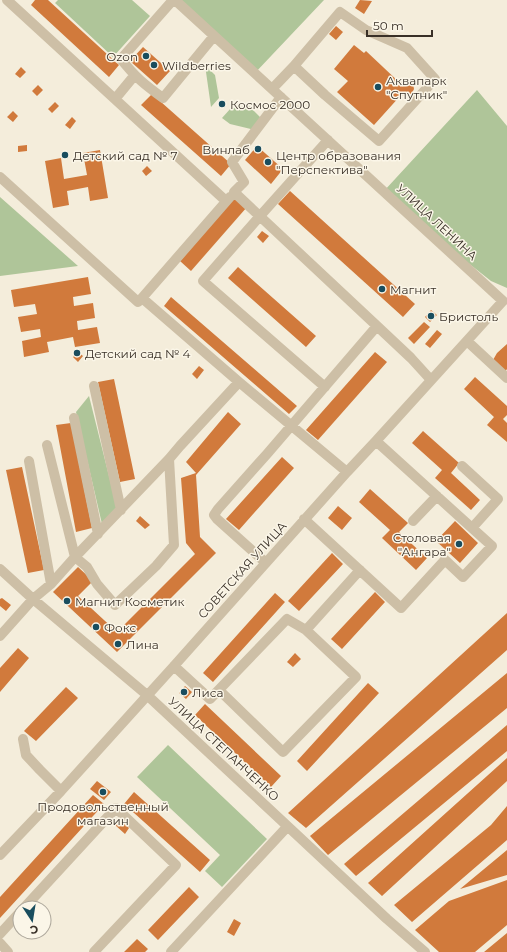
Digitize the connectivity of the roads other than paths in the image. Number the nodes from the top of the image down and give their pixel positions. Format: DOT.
graph roads {
  1 [pos="7,0"];
  2 [pos="174,0"];
  3 [pos="214,36"];
  4 [pos="294,66"];
  5 [pos="134,76"];
  6 [pos="272,88"];
  7 [pos="281,97"];
  8 [pos="115,99"];
  9 [pos="328,140"];
  10 [pos="0,177"];
  11 [pos="234,192"];
  12 [pos="226,201"];
  13 [pos="260,216"];
  14 [pos="142,298"];
  15 [pos="505,300"];
  16 [pos="377,326"];
  17 [pos="467,340"];
  18 [pos="507,378"];
  19 [pos="431,380"];
  20 [pos="239,382"];
  21 [pos="94,386"];
  22 [pos="324,387"];
  23 [pos="74,418"];
  24 [pos="292,425"];
  25 [pos="376,441"];
  26 [pos="47,444"];
  27 [pos="169,459"];
  28 [pos="29,461"];
  29 [pos="462,466"];
  30 [pos="347,472"];
  31 [pos="437,496"];
  32 [pos="121,510"];
  33 [pos="304,520"];
  34 [pos="413,521"];
  35 [pos="472,528"];
  36 [pos="98,534"];
  37 [pos="75,557"];
  38 [pos="266,563"];
  39 [pos="360,570"];
  40 [pos="1,574"];
  41 [pos="51,584"];
  42 [pos="33,600"];
  43 [pos="306,630"];
  44 [pos="0,636"];
  45 [pos="174,666"];
  46 [pos="219,690"];
  47 [pos="147,695"];
  48 [pos="23,739"];
  49 [pos="61,791"];
  50 [pos="287,827"];
  51 [pos="0,856"];
  52 [pos="31,900"];
  53 [pos="12,921"];
  54 [pos="0,934"];
  55 [pos="0,943"];
  56 [pos="8,952"];
  57 [pos="94,952"];
  58 [pos="171,952"];
  59 [pos="425,952"];
  1 -- 8 [label="street"];
  2 -- 3 [label="street, УЛИЦА ЛЕНИНА"];
  2 -- 5 [label="street"];
  3 -- 5 [label="street"];
  3 -- 6 [label="street, УЛИЦА ЛЕНИНА"];
  4 -- 4 [label="street"];
  4 -- 6 [label="street"];
  5 -- 8 [label="street"];
  6 -- 7 [label="street, УЛИЦА ЛЕНИНА"];
  7 -- 9 [label="street, УЛИЦА ЛЕНИНА"];
  7 -- 11 [label="street"];
  8 -- 12 [label="street"];
  9 -- 13 [label="street"];
  9 -- 15 [label="street, УЛИЦА ЛЕНИНА"];
  10 -- 14 [label="street"];
  11 -- 12 [label="street"];
  11 -- 13 [label="street"];
  12 -- 14 [label="street"];
  13 -- 16 [label="street"];
  13 -- 22 [label="street"];
  14 -- 20 [label="street"];
  15 -- 17 [label="street, СОВЕТСКАЯ УЛИЦА"];
  16 -- 19 [label="street"];
  16 -- 22 [label="street"];
  17 -- 18 [label="street"];
  17 -- 19 [label="street, СОВЕТСКАЯ УЛИЦА"];
  19 -- 25 [label="street, СОВЕТСКАЯ УЛИЦА"];
  20 -- 24 [label="street"];
  20 -- 27 [label="street"];
  21 -- 32 [label="street"];
  22 -- 24 [label="street"];
  23 -- 36 [label="street"];
  24 -- 30 [label="street"];
  24 -- 38 [label="street"];
  25 -- 30 [label="street, СОВЕТСКАЯ УЛИЦА"];
  25 -- 31 [label="street"];
  26 -- 37 [label="street"];
  27 -- 32 [label="street"];
  27 -- 37 [label="street"];
  28 -- 41 [label="street"];
  29 -- 35 [label="street"];
  30 -- 33 [label="street, СОВЕТСКАЯ УЛИЦА"];
  31 -- 34 [label="street"];
  31 -- 35 [label="street"];
  32 -- 36 [label="street"];
  33 -- 38 [label="street, СОВЕТСКАЯ УЛИЦА"];
  33 -- 39 [label="street"];
  35 -- 39 [label="street"];
  36 -- 37 [label="street"];
  37 -- 41 [label="street"];
  38 -- 45 [label="street, СОВЕТСКАЯ УЛИЦА"];
  39 -- 43 [label="street"];
  40 -- 42 [label="street, УЛИЦА СТЕПАНЧЕНКО"];
  41 -- 42 [label="street"];
  42 -- 44 [label="street"];
  42 -- 47 [label="street, УЛИЦА СТЕПАНЧЕНКО"];
  43 -- 46 [label="street"];
  43 -- 46 [label="street"];
  45 -- 46 [label="street"];
  45 -- 47 [label="street, СОВЕТСКАЯ УЛИЦА"];
  47 -- 49 [label="street, СОВЕТСКАЯ УЛИЦА"];
  47 -- 50 [label="street, УЛИЦА СТЕПАНЧЕНКО"];
  48 -- 49 [label="street"];
  49 -- 51 [label="street, СОВЕТСКАЯ УЛИЦА"];
  50 -- 58 [label="street"];
  50 -- 59 [label="street, УЛИЦА СТЕПАНЧЕНКО"];
  52 -- 57 [label="street"];
  53 -- 54 [label="street"];
  55 -- 56 [label="street"];
}
